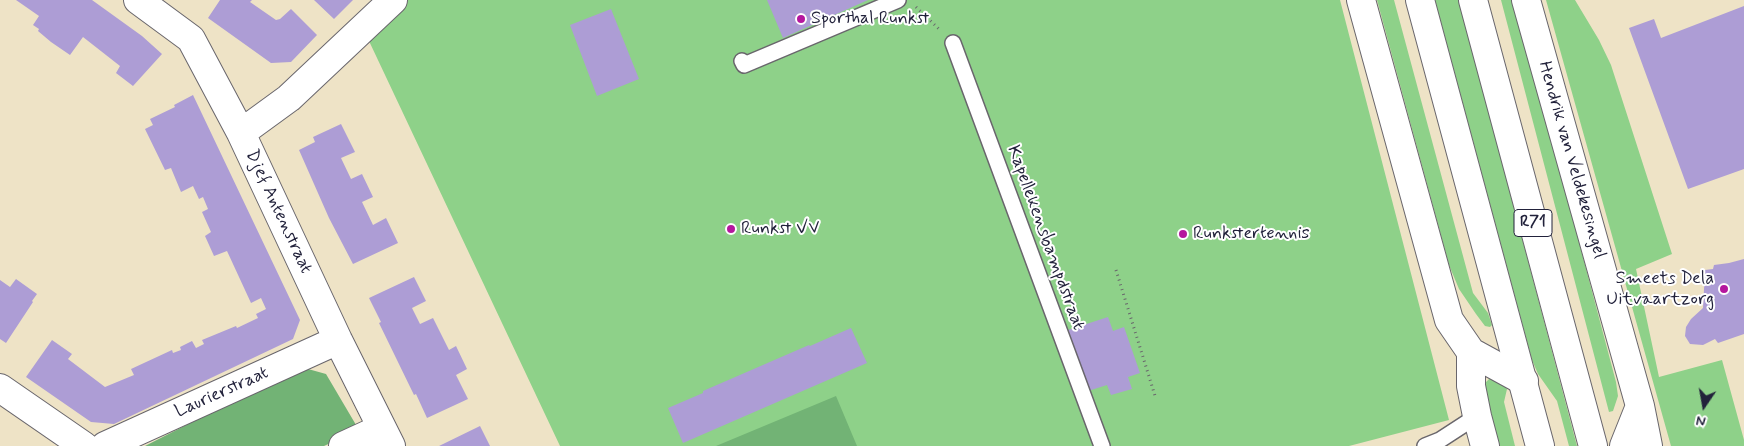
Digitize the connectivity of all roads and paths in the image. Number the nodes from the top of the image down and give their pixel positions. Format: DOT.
graph roads {
  1 [pos="138,0"];
  2 [pos="393,0"];
  3 [pos="1361,0"];
  4 [pos="1420,0"];
  5 [pos="1473,0"];
  6 [pos="1526,0"];
  7 [pos="903,2"];
  8 [pos="953,43"];
  9 [pos="742,61"];
  10 [pos="242,133"];
  11 [pos="1116,270"];
  12 [pos="338,340"];
  13 [pos="1471,352"];
  14 [pos="1524,381"];
  15 [pos="0,388"];
  16 [pos="1156,399"];
  17 [pos="1640,406"];
  18 [pos="1477,416"];
  19 [pos="386,437"];
  20 [pos="84,446"];
  21 [pos="105,446"];
  22 [pos="343,446"];
  23 [pos="1102,446"];
  24 [pos="1425,446"];
  25 [pos="1485,446"];
  26 [pos="1540,446"];
  27 [pos="1592,446"];
  28 [pos="1624,446"];
  29 [pos="1648,446"];
  1 -- 10 [label="main road, Djef Antenstraat"];
  2 -- 10 [label="main road"];
  3 -- 13 [label="main road"];
  4 -- 14 [label="main road"];
  5 -- 27 [label="main road, R71"];
  6 -- 17 [label="main road, Hendrik van Veldekesingel"];
  7 -- 8 [label="path"];
  7 -- 9 [label="lane"];
  8 -- 23 [label="lane, Kapellekensbampdstraat"];
  10 -- 12 [label="main road, Djef Antenstraat"];
  11 -- 16 [label="path"];
  12 -- 19 [label="main road, Djef Antenstraat"];
  12 -- 21 [label="main road, Laurierstraat"];
  13 -- 14 [label="main road"];
  13 -- 18 [label="main road"];
  14 -- 26 [label="main road"];
  15 -- 20 [label="main road"];
  17 -- 28 [label="main road"];
  17 -- 29 [label="main road, Hendrik van Veldekesingel"];
  18 -- 24 [label="lane"];
  18 -- 25 [label="main road"];
  19 -- 22 [label="main road"];
}
